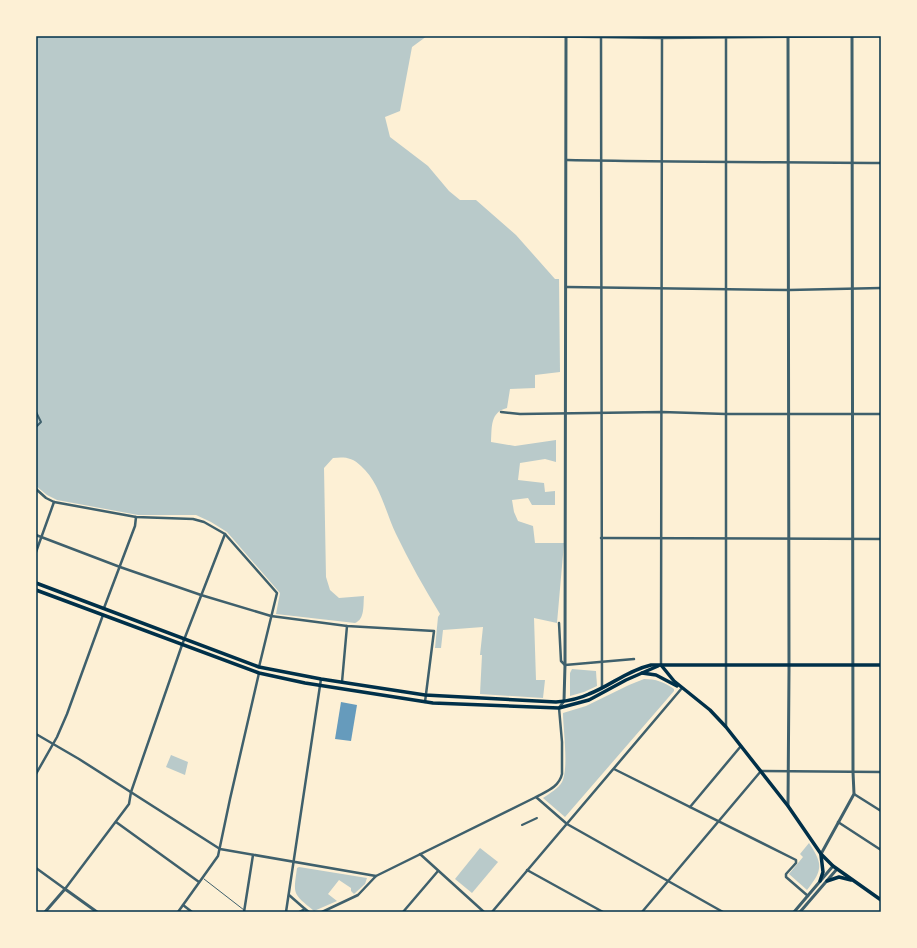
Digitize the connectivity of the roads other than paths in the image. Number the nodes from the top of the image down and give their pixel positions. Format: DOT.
graph roads {
  1 [pos="530,36"];
  2 [pos="566,36"];
  3 [pos="726,36"];
  4 [pos="788,36"];
  5 [pos="852,36"];
  6 [pos="881,36"];
  7 [pos="601,37"];
  8 [pos="662,37"];
  9 [pos="567,160"];
  10 [pos="601,161"];
  11 [pos="726,161"];
  12 [pos="662,162"];
  13 [pos="788,162"];
  14 [pos="852,163"];
  15 [pos="881,163"];
  16 [pos="566,287"];
  17 [pos="601,288"];
  18 [pos="662,288"];
  19 [pos="881,288"];
  20 [pos="726,289"];
  21 [pos="852,289"];
  22 [pos="789,290"];
  23 [pos="36,412"];
  24 [pos="501,412"];
  25 [pos="662,412"];
  26 [pos="566,413"];
  27 [pos="601,413"];
  28 [pos="726,414"];
  29 [pos="789,414"];
  30 [pos="852,414"];
  31 [pos="881,414"];
  32 [pos="36,427"];
  33 [pos="36,489"];
  34 [pos="54,502"];
  35 [pos="136,517"];
  36 [pos="225,534"];
  37 [pos="36,536"];
  38 [pos="41,537"];
  39 [pos="601,538"];
  40 [pos="662,538"];
  41 [pos="726,538"];
  42 [pos="789,538"];
  43 [pos="852,538"];
  44 [pos="881,538"];
  45 [pos="36,552"];
  46 [pos="120,567"];
  47 [pos="36,583"];
  48 [pos="36,590"];
  49 [pos="201,595"];
  50 [pos="104,608"];
  51 [pos="103,615"];
  52 [pos="272,616"];
  53 [pos="559,623"];
  54 [pos="347,626"];
  55 [pos="184,639"];
  56 [pos="182,645"];
  57 [pos="634,659"];
  58 [pos="602,662"];
  59 [pos="565,665"];
  60 [pos="661,665"];
  61 [pos="726,665"];
  62 [pos="789,665"];
  63 [pos="853,665"];
  64 [pos="881,665"];
  65 [pos="259,667"];
  66 [pos="259,673"];
  67 [pos="641,673"];
  68 [pos="321,680"];
  69 [pos="342,683"];
  70 [pos="320,686"];
  71 [pos="602,688"];
  72 [pos="682,688"];
  73 [pos="425,695"];
  74 [pos="564,701"];
  75 [pos="425,702"];
  76 [pos="559,708"];
  77 [pos="726,727"];
  78 [pos="36,734"];
  79 [pos="52,744"];
  80 [pos="741,746"];
  81 [pos="614,768"];
  82 [pos="761,771"];
  83 [pos="788,771"];
  84 [pos="853,772"];
  85 [pos="881,772"];
  86 [pos="36,774"];
  87 [pos="131,792"];
  88 [pos="854,794"];
  89 [pos="536,797"];
  90 [pos="690,806"];
  91 [pos="788,806"];
  92 [pos="881,811"];
  93 [pos="538,818"];
  94 [pos="116,822"];
  95 [pos="718,822"];
  96 [pos="838,822"];
  97 [pos="567,824"];
  98 [pos="522,825"];
  99 [pos="220,849"];
  100 [pos="881,850"];
  101 [pos="420,854"];
  102 [pos="821,854"];
  103 [pos="254,855"];
  104 [pos="294,862"];
  105 [pos="833,866"];
  106 [pos="36,868"];
  107 [pos="837,869"];
  108 [pos="528,870"];
  109 [pos="438,871"];
  110 [pos="376,876"];
  111 [pos="202,878"];
  112 [pos="668,881"];
  113 [pos="820,881"];
  114 [pos="827,881"];
  115 [pos="855,881"];
  116 [pos="200,882"];
  117 [pos="65,889"];
  118 [pos="289,895"];
  119 [pos="808,896"];
  120 [pos="881,900"];
  121 [pos="182,905"];
  122 [pos="305,909"];
  123 [pos="244,911"];
  124 [pos="45,912"];
  125 [pos="97,912"];
  126 [pos="178,912"];
  127 [pos="192,912"];
  128 [pos="286,912"];
  129 [pos="298,912"];
  130 [pos="309,912"];
  131 [pos="322,912"];
  132 [pos="403,912"];
  133 [pos="484,912"];
  134 [pos="492,912"];
  135 [pos="603,912"];
  136 [pos="642,912"];
  137 [pos="723,912"];
  138 [pos="794,912"];
  139 [pos="800,912"];
  1 -- 2 [label="street"];
  2 -- 7 [label="street"];
  2 -- 9 [label="street"];
  3 -- 4 [label="street"];
  3 -- 8 [label="street"];
  3 -- 11 [label="street"];
  4 -- 5 [label="street"];
  4 -- 13 [label="street"];
  5 -- 6 [label="street"];
  5 -- 14 [label="street"];
  7 -- 8 [label="street"];
  7 -- 10 [label="street"];
  8 -- 12 [label="street"];
  9 -- 10 [label="street"];
  9 -- 16 [label="street"];
  10 -- 12 [label="street"];
  10 -- 17 [label="street"];
  11 -- 12 [label="street"];
  11 -- 13 [label="street"];
  11 -- 20 [label="street"];
  12 -- 18 [label="street"];
  13 -- 14 [label="street"];
  13 -- 22 [label="street"];
  14 -- 15 [label="street"];
  14 -- 21 [label="street"];
  16 -- 17 [label="street"];
  16 -- 26 [label="street"];
  17 -- 18 [label="street"];
  17 -- 27 [label="street"];
  18 -- 20 [label="street"];
  18 -- 25 [label="street"];
  19 -- 21 [label="street"];
  20 -- 22 [label="street"];
  20 -- 28 [label="street"];
  21 -- 22 [label="street"];
  21 -- 30 [label="street"];
  22 -- 29 [label="street"];
  23 -- 32 [label="street"];
  24 -- 26 [label="street"];
  25 -- 27 [label="street"];
  25 -- 28 [label="street"];
  25 -- 40 [label="street"];
  26 -- 27 [label="street"];
  26 -- 59 [label="street"];
  27 -- 39 [label="street"];
  28 -- 29 [label="street"];
  28 -- 41 [label="street"];
  29 -- 30 [label="street"];
  29 -- 42 [label="street"];
  30 -- 31 [label="street"];
  30 -- 43 [label="street"];
  33 -- 34 [label="street"];
  34 -- 35 [label="street"];
  34 -- 38 [label="street"];
  35 -- 36 [label="street"];
  35 -- 46 [label="street"];
  36 -- 49 [label="street"];
  36 -- 52 [label="street"];
  37 -- 38 [label="street"];
  38 -- 45 [label="street"];
  38 -- 46 [label="street"];
  39 -- 40 [label="street"];
  39 -- 58 [label="street"];
  40 -- 41 [label="street"];
  40 -- 60 [label="street"];
  41 -- 42 [label="street"];
  41 -- 61 [label="street"];
  42 -- 43 [label="street"];
  42 -- 62 [label="street"];
  43 -- 44 [label="street"];
  43 -- 63 [label="street"];
  46 -- 49 [label="street"];
  46 -- 50 [label="street"];
  47 -- 50 [label="main road"];
  48 -- 51 [label="main road"];
  49 -- 52 [label="street"];
  49 -- 55 [label="street"];
  50 -- 55 [label="main road"];
  51 -- 56 [label="main road"];
  51 -- 79 [label="street"];
  52 -- 54 [label="street"];
  52 -- 65 [label="street"];
  53 -- 59 [label="street"];
  54 -- 69 [label="street"];
  54 -- 73 [label="street"];
  55 -- 56 [label="street"];
  55 -- 65 [label="main road"];
  56 -- 66 [label="main road"];
  56 -- 87 [label="street"];
  57 -- 58 [label="street"];
  58 -- 59 [label="street"];
  58 -- 71 [label="street"];
  59 -- 74 [label="street"];
  60 -- 61 [label="main road"];
  60 -- 67 [label="main road"];
  60 -- 71 [label="main road"];
  60 -- 72 [label="main road"];
  61 -- 62 [label="main road"];
  61 -- 77 [label="street"];
  62 -- 63 [label="main road"];
  62 -- 83 [label="street"];
  63 -- 64 [label="main road"];
  63 -- 84 [label="street"];
  65 -- 68 [label="main road"];
  66 -- 70 [label="main road"];
  66 -- 99 [label="street"];
  67 -- 72 [label="main road"];
  67 -- 76 [label="main road"];
  68 -- 69 [label="main road"];
  68 -- 70 [label="street"];
  69 -- 73 [label="main road"];
  70 -- 75 [label="main road"];
  70 -- 104 [label="street"];
  71 -- 74 [label="main road"];
  72 -- 77 [label="main road"];
  72 -- 81 [label="street"];
  73 -- 74 [label="main road"];
  73 -- 75 [label="street"];
  74 -- 76 [label="street"];
  75 -- 76 [label="main road"];
  76 -- 89 [label="street"];
  77 -- 80 [label="main road"];
  78 -- 79 [label="street"];
  79 -- 86 [label="street"];
  79 -- 87 [label="street"];
  80 -- 82 [label="main road"];
  80 -- 90 [label="street"];
  81 -- 90 [label="street"];
  81 -- 97 [label="street"];
  82 -- 83 [label="street"];
  82 -- 91 [label="main road"];
  82 -- 95 [label="street"];
  83 -- 84 [label="street"];
  83 -- 91 [label="street"];
  84 -- 85 [label="street"];
  84 -- 88 [label="street"];
  87 -- 94 [label="street"];
  87 -- 99 [label="street"];
  88 -- 92 [label="street"];
  88 -- 96 [label="street"];
  89 -- 97 [label="street"];
  89 -- 101 [label="street"];
  90 -- 95 [label="street"];
  91 -- 102 [label="main road"];
  93 -- 98 [label="street"];
  94 -- 116 [label="street"];
  94 -- 117 [label="street"];
  95 -- 112 [label="street"];
  95 -- 119 [label="street"];
  96 -- 100 [label="street"];
  96 -- 102 [label="street"];
  97 -- 108 [label="street"];
  97 -- 112 [label="street"];
  99 -- 103 [label="street"];
  99 -- 111 [label="street"];
  101 -- 109 [label="street"];
  101 -- 110 [label="street"];
  102 -- 105 [label="main road"];
  102 -- 113 [label="main road"];
  103 -- 104 [label="street"];
  103 -- 123 [label="street"];
  104 -- 110 [label="street"];
  104 -- 118 [label="street"];
  105 -- 107 [label="main road"];
  105 -- 113 [label="street"];
  106 -- 117 [label="street"];
  107 -- 114 [label="street"];
  107 -- 115 [label="main road"];
  108 -- 134 [label="street"];
  108 -- 135 [label="street"];
  109 -- 132 [label="street"];
  109 -- 133 [label="street"];
  110 -- 131 [label="street"];
  111 -- 116 [label="street"];
  111 -- 123 [label="lane"];
  112 -- 136 [label="street"];
  112 -- 137 [label="street"];
  113 -- 119 [label="street"];
  114 -- 115 [label="main road"];
  114 -- 139 [label="street"];
  115 -- 120 [label="main road"];
  116 -- 121 [label="street"];
  117 -- 124 [label="street"];
  117 -- 125 [label="street"];
  118 -- 122 [label="street"];
  118 -- 128 [label="street"];
  119 -- 138 [label="street"];
  121 -- 126 [label="street"];
  121 -- 127 [label="street"];
  122 -- 129 [label="street"];
  122 -- 130 [label="street"];
}
